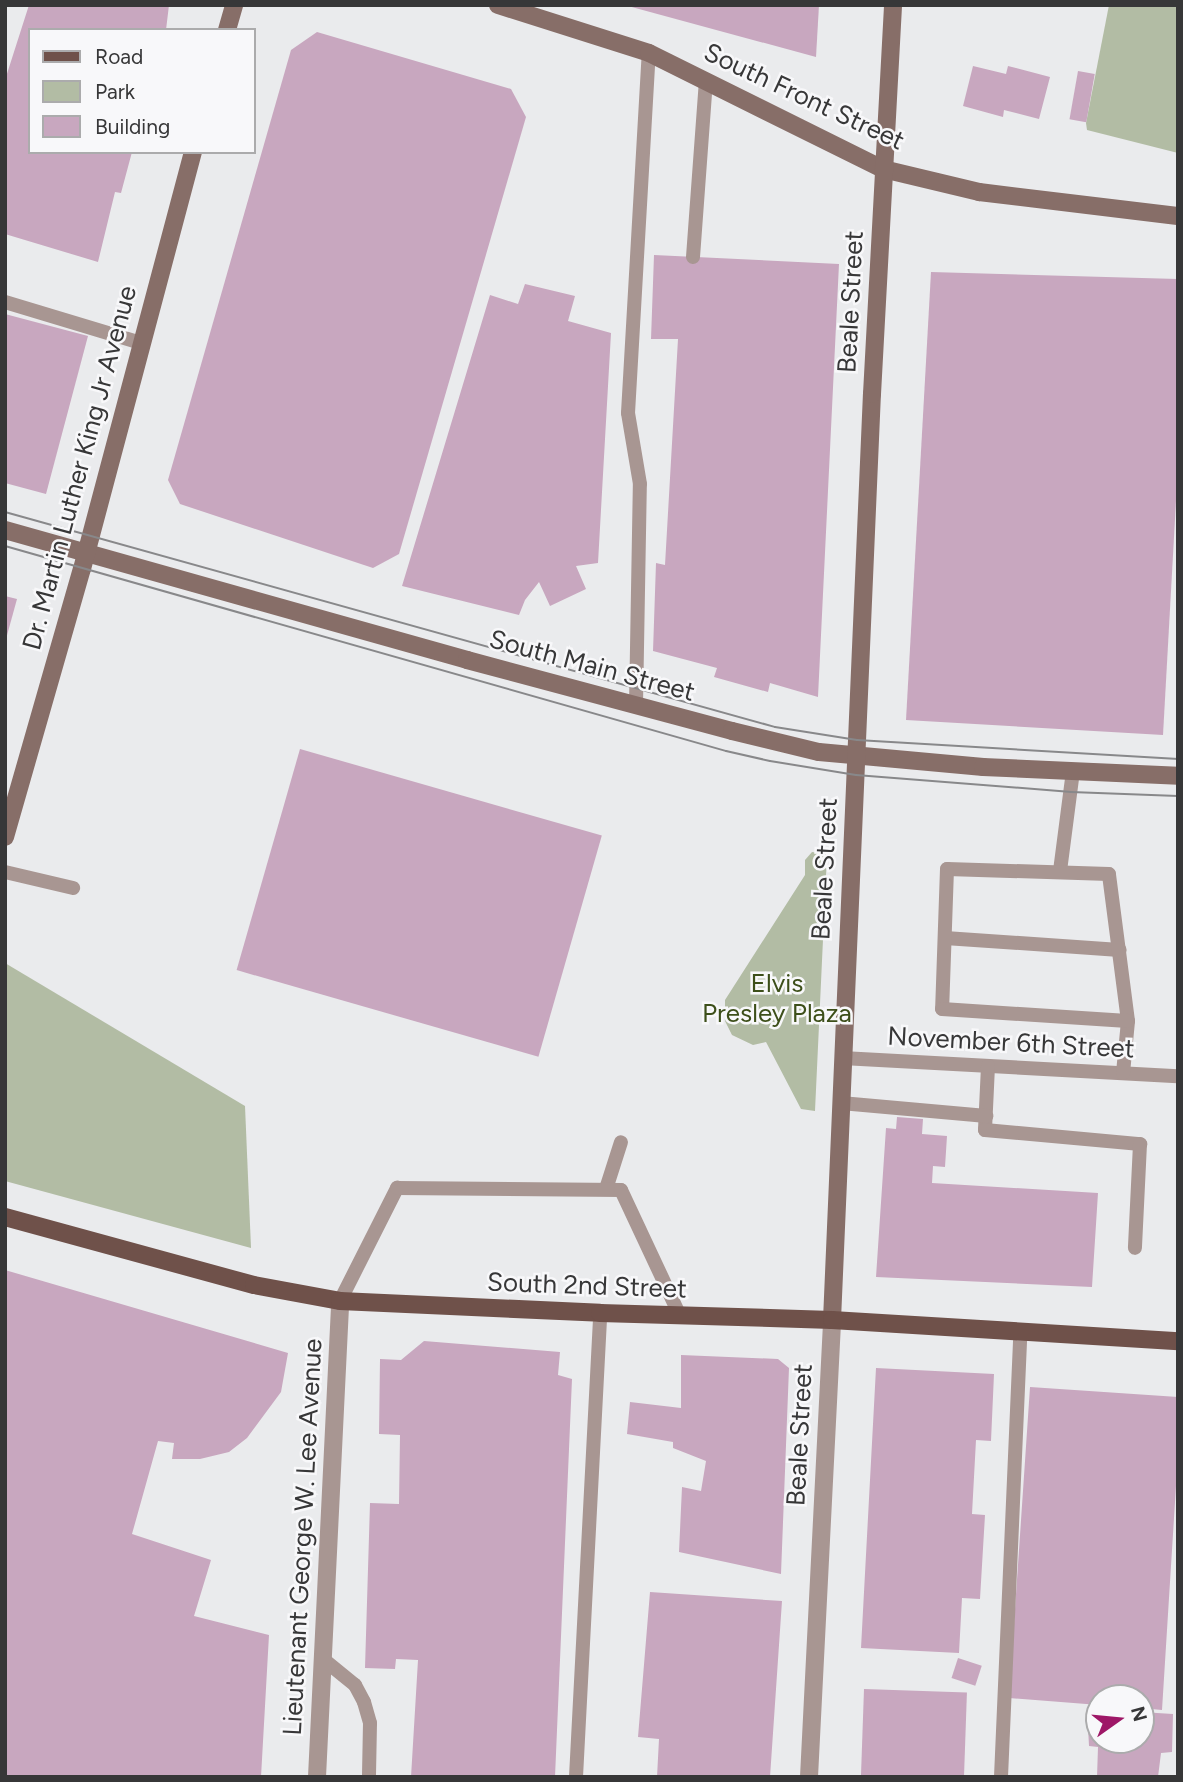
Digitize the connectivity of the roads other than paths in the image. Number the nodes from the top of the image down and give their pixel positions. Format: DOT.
graph roads {
  1 [pos="234,5"];
  2 [pos="498,5"];
  3 [pos="893,5"];
  4 [pos="228,28"];
  5 [pos="649,53"];
  6 [pos="706,80"];
  7 [pos="192,154"];
  8 [pos="883,169"];
  9 [pos="1178,216"];
  10 [pos="693,257"];
  11 [pos="5,302"];
  12 [pos="141,343"];
  13 [pos="5,530"];
  14 [pos="86,552"];
  15 [pos="636,705"];
  16 [pos="857,757"];
  17 [pos="1073,771"];
  18 [pos="1178,776"];
  19 [pos="5,837"];
  20 [pos="1060,871"];
  21 [pos="5,872"];
  22 [pos="73,888"];
  23 [pos="944,938"];
  24 [pos="1120,950"];
  25 [pos="1128,1021"];
  26 [pos="842,1058"];
  27 [pos="988,1066"];
  28 [pos="1123,1073"];
  29 [pos="1178,1076"];
  30 [pos="841,1103"];
  31 [pos="986,1116"];
  32 [pos="621,1142"];
  33 [pos="606,1189"];
  34 [pos="5,1217"];
  35 [pos="1135,1248"];
  36 [pos="340,1301"];
  37 [pos="600,1313"];
  38 [pos="680,1316"];
  39 [pos="832,1320"];
  40 [pos="1020,1334"];
  41 [pos="1178,1341"];
  42 [pos="323,1659"];
  43 [pos="317,1777"];
  44 [pos="369,1777"];
  45 [pos="576,1777"];
  46 [pos="809,1777"];
  47 [pos="1001,1777"];
  1 -- 4 [label="street"];
  2 -- 5 [label="street, South Front Street"];
  3 -- 8 [label="street, Beale Street"];
  5 -- 6 [label="street, South Front Street"];
  5 -- 15 [label="lane"];
  6 -- 8 [label="street, South Front Street"];
  6 -- 10 [label="lane"];
  7 -- 12 [label="street, Dr. Martin Luther King Jr Avenue"];
  8 -- 9 [label="street, South Front Street"];
  8 -- 16 [label="street, Beale Street"];
  11 -- 12 [label="lane"];
  12 -- 14 [label="street, Dr. Martin Luther King Jr Avenue"];
  13 -- 14 [label="street, South Main Street"];
  14 -- 15 [label="street, South Main Street"];
  14 -- 19 [label="street, Dr. Martin Luther King Jr Avenue"];
  15 -- 16 [label="street, South Main Street"];
  16 -- 17 [label="street, South Main Street"];
  16 -- 26 [label="street, Beale Street"];
  17 -- 18 [label="street, South Main Street"];
  17 -- 20 [label="lane"];
  20 -- 23 [label="lane"];
  20 -- 24 [label="lane"];
  21 -- 22 [label="lane"];
  23 -- 24 [label="lane"];
  23 -- 25 [label="lane"];
  24 -- 25 [label="lane"];
  25 -- 28 [label="lane"];
  26 -- 27 [label="lane, November 6th Street"];
  26 -- 30 [label="street, Beale Street"];
  27 -- 28 [label="lane, November 6th Street"];
  27 -- 31 [label="lane"];
  28 -- 29 [label="lane, November 6th Street"];
  30 -- 31 [label="lane"];
  30 -- 39 [label="street, Beale Street"];
  31 -- 35 [label="lane"];
  32 -- 33 [label="lane"];
  33 -- 36 [label="lane"];
  33 -- 38 [label="lane"];
  34 -- 36 [label="main road, South 2nd Street"];
  36 -- 37 [label="main road, South 2nd Street"];
  36 -- 42 [label="street, Lieutenant George W. Lee Avenue"];
  37 -- 38 [label="main road, South 2nd Street"];
  37 -- 45 [label="lane"];
  38 -- 39 [label="main road, South 2nd Street"];
  39 -- 40 [label="main road, South 2nd Street"];
  39 -- 46 [label="street, Beale Street"];
  40 -- 41 [label="main road, South 2nd Street"];
  40 -- 47 [label="lane"];
  42 -- 43 [label="street, Lieutenant George W. Lee Avenue"];
  42 -- 44 [label="lane"];
}
